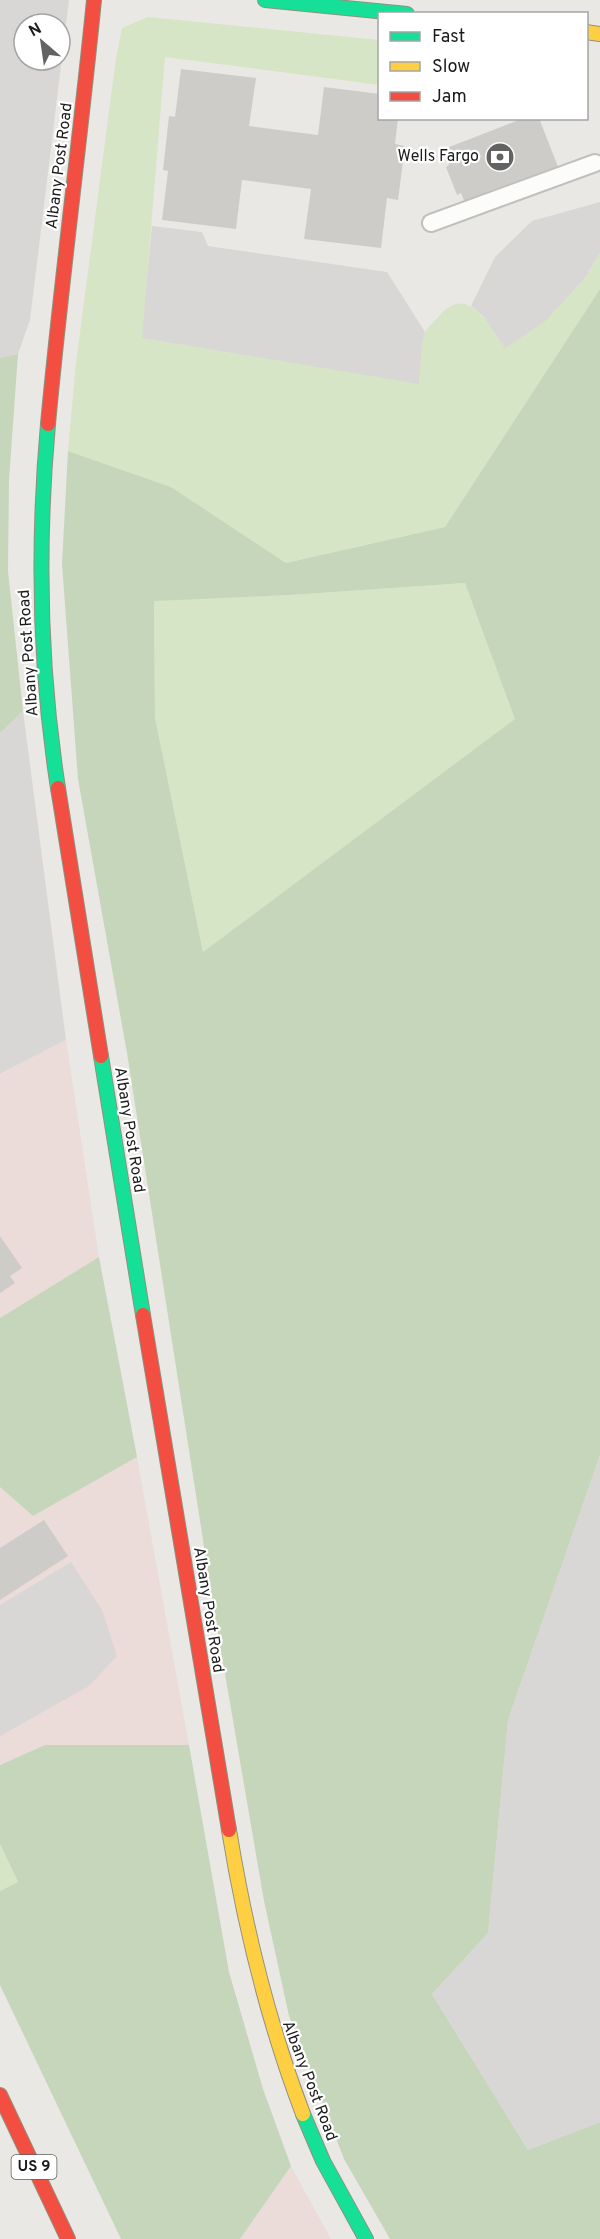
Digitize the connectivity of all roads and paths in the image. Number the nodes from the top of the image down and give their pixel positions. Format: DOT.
graph roads {
  1 [pos="94,0"];
  2 [pos="265,0"];
  3 [pos="387,12"];
  4 [pos="594,163"];
  5 [pos="431,223"];
  6 [pos="0,2095"];
  7 [pos="68,2239"];
  8 [pos="366,2239"];
  1 -- 8 [label="main road, Albany Post Road"];
  2 -- 3 [label="main road"];
  4 -- 5 [label="lane"];
  6 -- 7 [label="main road, US 9"];
}
